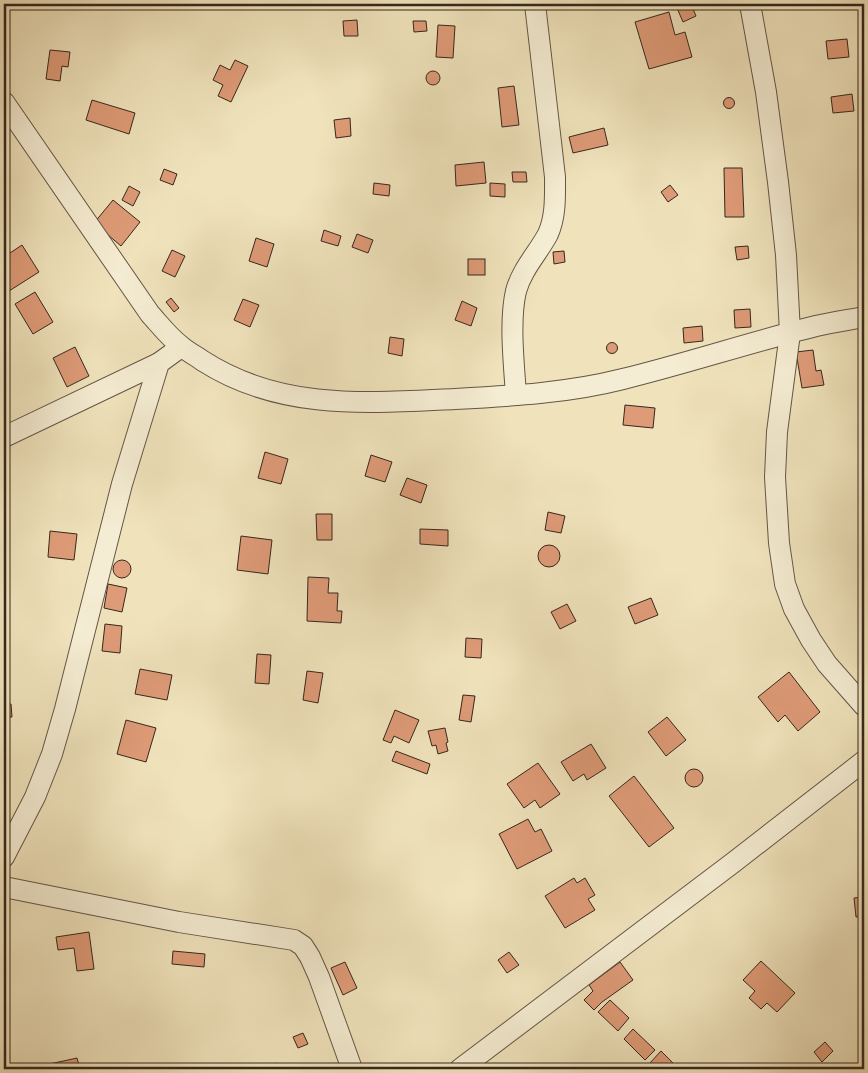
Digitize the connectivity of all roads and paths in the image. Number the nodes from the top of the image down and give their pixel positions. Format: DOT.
graph roads {
  1 [pos="534,4"];
  2 [pos="750,4"];
  3 [pos="4,102"];
  4 [pos="864,317"];
  5 [pos="790,333"];
  6 [pos="181,347"];
  7 [pos="159,363"];
  8 [pos="516,396"];
  9 [pos="4,437"];
  10 [pos="864,706"];
  11 [pos="864,760"];
  12 [pos="4,857"];
  13 [pos="4,887"];
  14 [pos="352,1069"];
  15 [pos="460,1069"];
  1 -- 8 [label="street"];
  2 -- 5 [label="street"];
  3 -- 6 [label="street"];
  4 -- 5 [label="street"];
  5 -- 8 [label="street"];
  5 -- 10 [label="street"];
  6 -- 7 [label="street"];
  6 -- 8 [label="street"];
  7 -- 9 [label="street"];
  7 -- 12 [label="street"];
  11 -- 15 [label="street"];
  13 -- 14 [label="street"];
}
